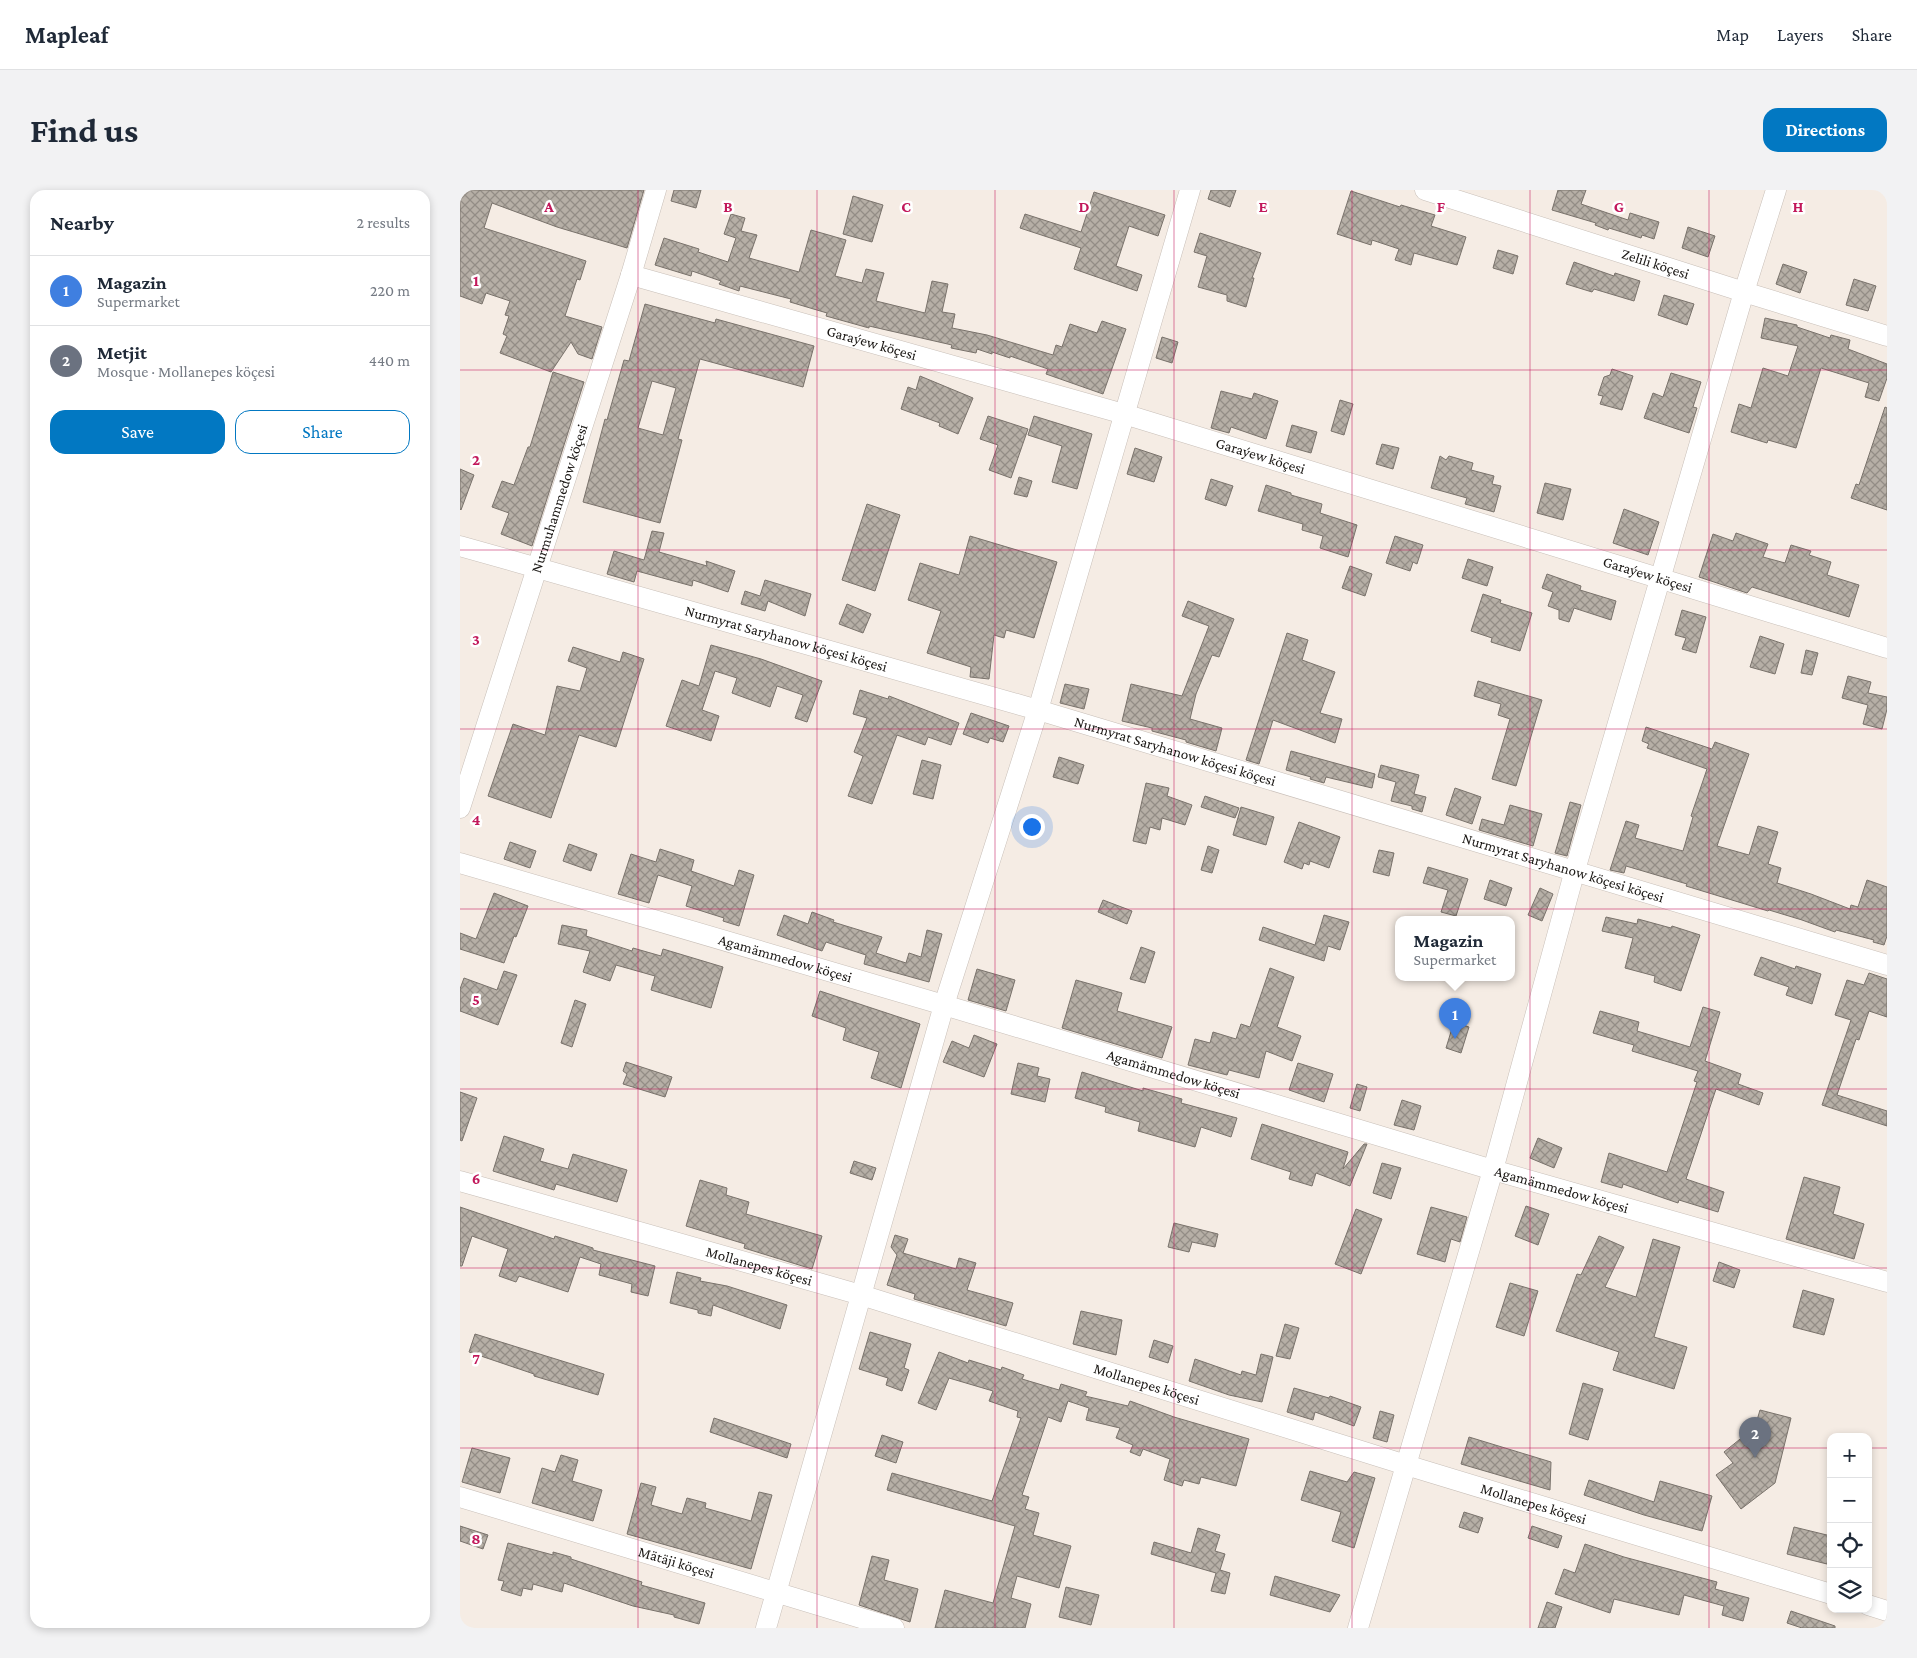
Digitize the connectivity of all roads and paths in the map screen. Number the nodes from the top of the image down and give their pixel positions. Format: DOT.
graph roads {
  1 [pos="656,190"];
  2 [pos="1190,190"];
  3 [pos="1425,190"];
  4 [pos="1776,190"];
  5 [pos="630,275"];
  6 [pos="1744,292"];
  7 [pos="1887,336"];
  8 [pos="1124,414"];
  9 [pos="460,546"];
  10 [pos="536,568"];
  11 [pos="1662,580"];
  12 [pos="1887,648"];
  13 [pos="1038,710"];
  14 [pos="460,808"];
  15 [pos="460,863"];
  16 [pos="1576,870"];
  17 [pos="1887,965"];
  18 [pos="944,1005"];
  19 [pos="1493,1170"];
  20 [pos="460,1182"];
  21 [pos="1887,1282"];
  22 [pos="861,1295"];
  23 [pos="1406,1465"];
  24 [pos="460,1497"];
  25 [pos="777,1592"];
  26 [pos="1827,1593"];
  27 [pos="1872,1606"];
  28 [pos="1887,1611"];
  29 [pos="766,1628"];
  30 [pos="894,1628"];
  31 [pos="1358,1628"];
  1 -- 5 [label="street, Nurmuhammedow köçesi"];
  2 -- 8 [label="street"];
  3 -- 6 [label="street, Zelili köçesi"];
  4 -- 6 [label="street"];
  5 -- 8 [label="street, Garaýew köçesi"];
  5 -- 10 [label="street, Nurmuhammedow köçesi"];
  6 -- 7 [label="street, Zelili köçesi"];
  6 -- 11 [label="street"];
  8 -- 11 [label="street, Garaýew köçesi"];
  8 -- 13 [label="street"];
  9 -- 10 [label="street, Nurmyrat Saryhanow köçesi köçesi"];
  10 -- 13 [label="street, Nurmyrat Saryhanow köçesi köçesi"];
  10 -- 14 [label="street, Nurmuhammedow köçesi"];
  11 -- 12 [label="street, Garaýew köçesi"];
  11 -- 16 [label="street"];
  13 -- 16 [label="street, Nurmyrat Saryhanow köçesi köçesi"];
  13 -- 18 [label="street"];
  15 -- 18 [label="street, Agamämmedow köçesi"];
  16 -- 17 [label="street, Nurmyrat Saryhanow köçesi köçesi"];
  16 -- 19 [label="street"];
  18 -- 19 [label="street, Agamämmedow köçesi"];
  18 -- 22 [label="street"];
  19 -- 21 [label="street, Agamämmedow köçesi"];
  19 -- 23 [label="street"];
  20 -- 22 [label="street, Mollanepes köçesi"];
  22 -- 23 [label="street, Mollanepes köçesi"];
  22 -- 25 [label="street"];
  23 -- 26 [label="street, Mollanepes köçesi"];
  23 -- 31 [label="street"];
  24 -- 25 [label="street, Mätäji köçesi"];
  25 -- 29 [label="street"];
  25 -- 30 [label="street, Mätäji köçesi"];
  27 -- 28 [label="street"];
}
